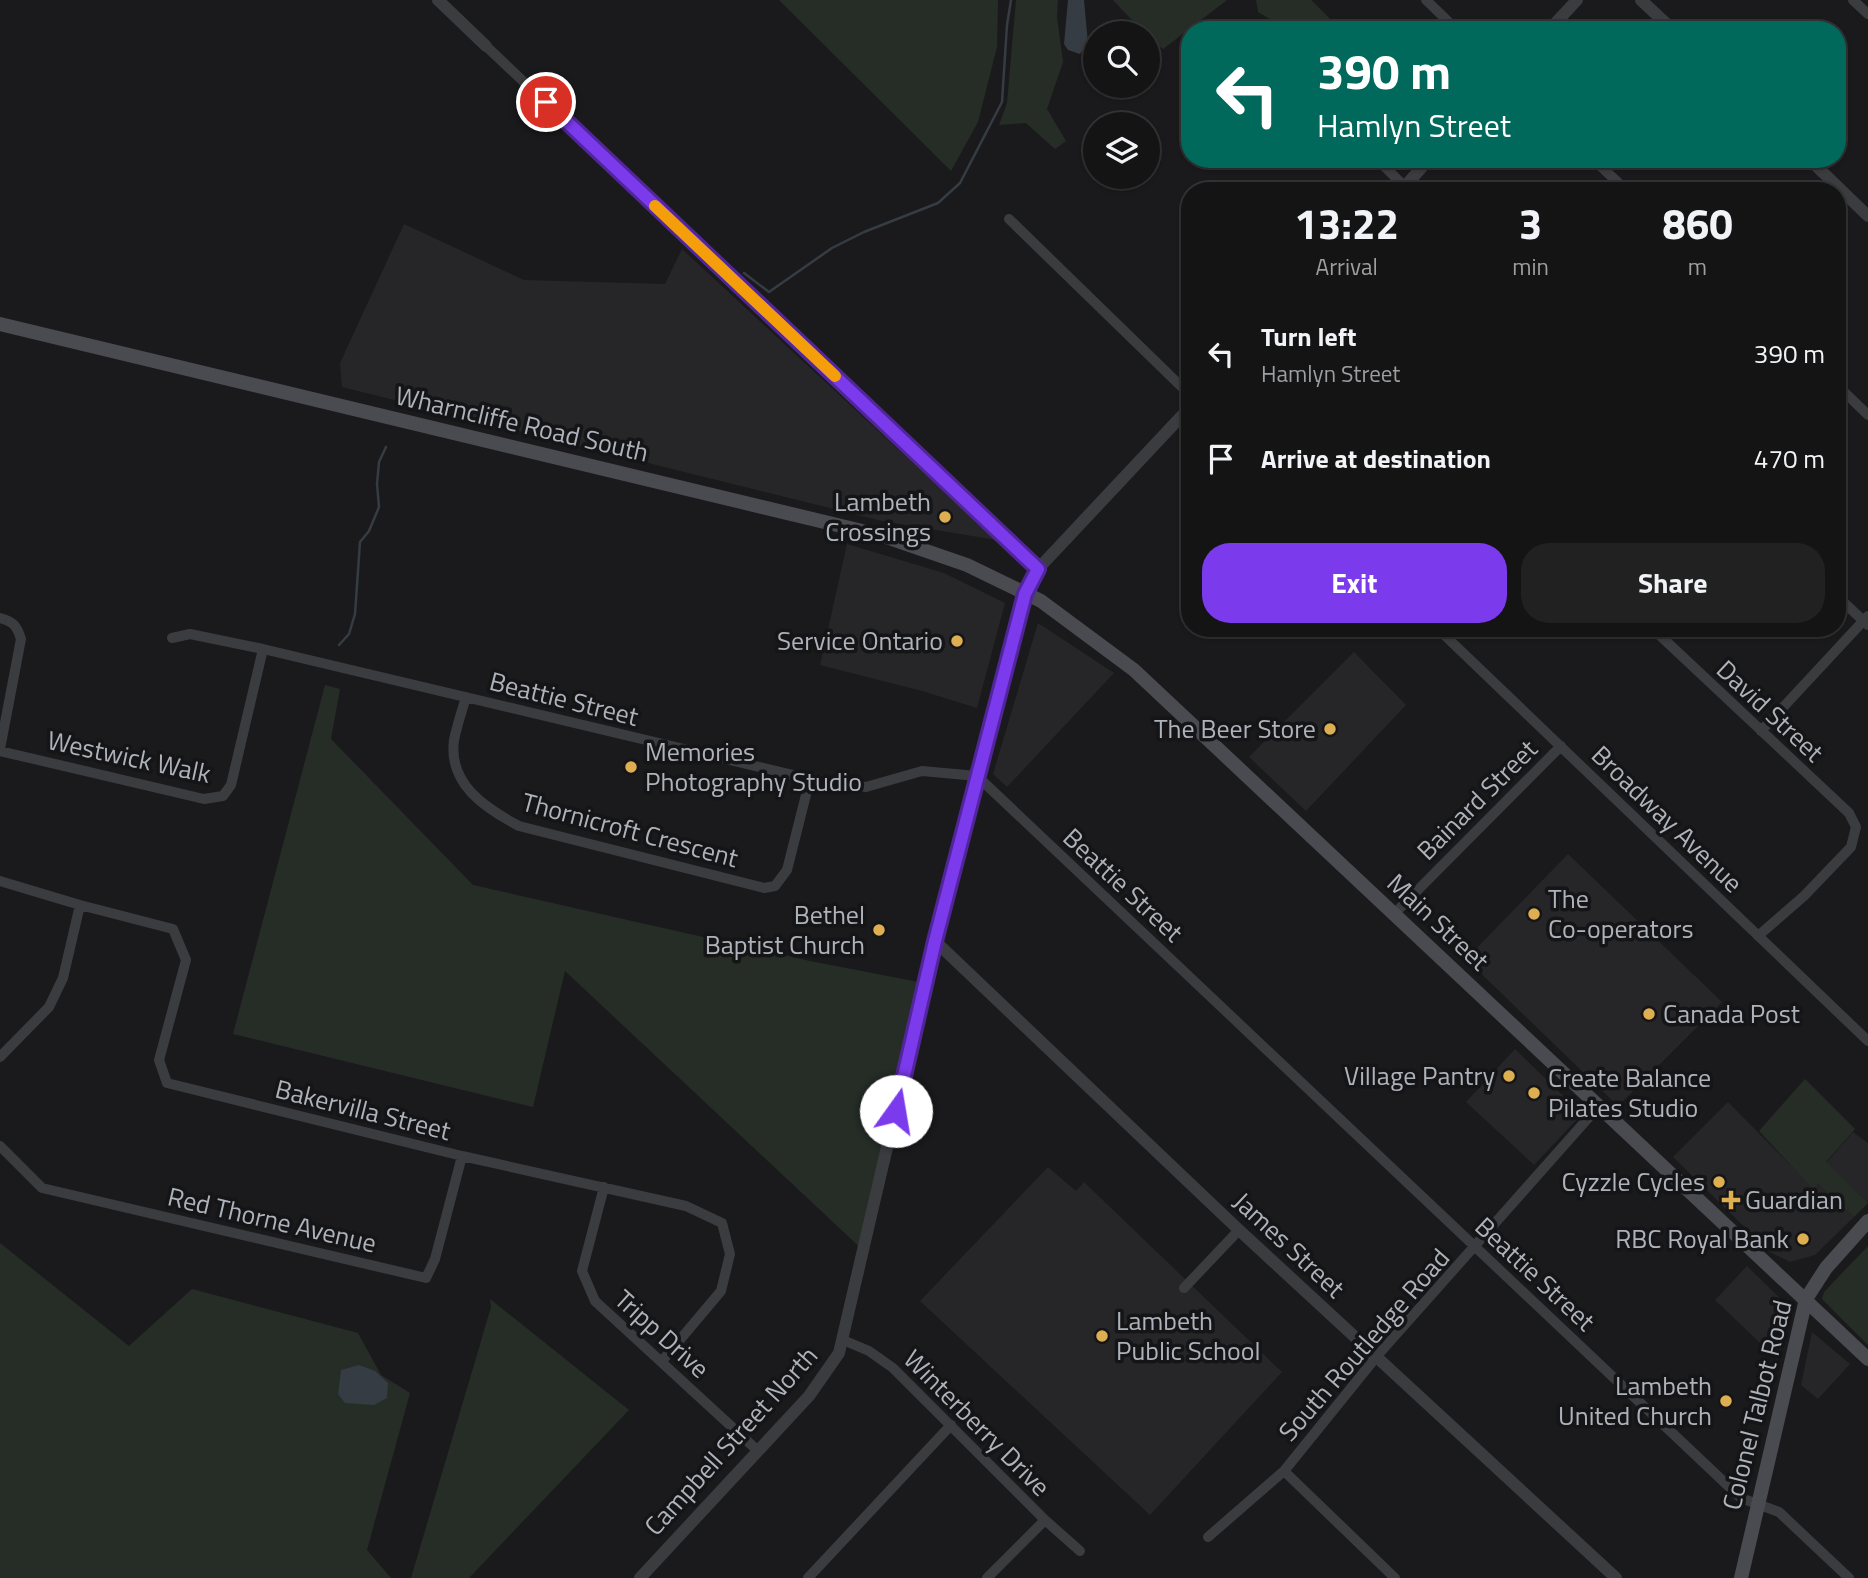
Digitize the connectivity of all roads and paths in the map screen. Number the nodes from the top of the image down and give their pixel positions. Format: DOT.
graph roads {
  1 [pos="438,0"];
  2 [pos="1426,0"];
  3 [pos="1577,0"];
  4 [pos="1641,0"];
  5 [pos="1853,0"];
  6 [pos="1868,15"];
  7 [pos="1448,21"];
  8 [pos="1557,21"];
  9 [pos="1663,21"];
  10 [pos="486,46"];
  11 [pos="1385,168"];
  12 [pos="1422,168"];
  13 [pos="1603,168"];
  14 [pos="1818,168"];
  15 [pos="1398,182"];
  16 [pos="1411,182"];
  17 [pos="1617,182"];
  18 [pos="1833,182"];
  19 [pos="1846,195"];
  20 [pos="1868,216"];
  21 [pos="1009,219"];
  22 [pos="0,324"];
  23 [pos="1181,386"];
  24 [pos="1846,394"];
  25 [pos="1868,415"];
  26 [pos="1181,417"];
  27 [pos="1038,569"];
  28 [pos="1025,594"];
  29 [pos="1846,604"];
  30 [pos="0,618"];
  31 [pos="1866,621"];
  32 [pos="1446,637"];
  33 [pos="1662,637"];
  34 [pos="172,638"];
  35 [pos="263,649"];
  36 [pos="466,696"];
  37 [pos="1761,731"];
  38 [pos="1561,746"];
  39 [pos="0,750"];
  40 [pos="977,776"];
  41 [pos="810,779"];
  42 [pos="0,881"];
  43 [pos="80,905"];
  44 [pos="1394,914"];
  45 [pos="1758,936"];
  46 [pos="935,941"];
  47 [pos="1868,1041"];
  48 [pos="0,1057"];
  49 [pos="1598,1107"];
  50 [pos="0,1146"];
  51 [pos="462,1156"];
  52 [pos="604,1187"];
  53 [pos="1868,1221"];
  54 [pos="1239,1230"];
  55 [pos="1476,1247"];
  56 [pos="1184,1288"];
  57 [pos="1806,1299"];
  58 [pos="842,1340"];
  59 [pos="1377,1356"];
  60 [pos="1868,1359"];
  61 [pos="662,1361"];
  62 [pos="951,1425"];
  63 [pos="757,1450"];
  64 [pos="1284,1471"];
  65 [pos="1758,1504"];
  66 [pos="1045,1520"];
  67 [pos="1208,1536"];
  68 [pos="1080,1551"];
  69 [pos="640,1578"];
  70 [pos="808,1578"];
  71 [pos="987,1578"];
  72 [pos="1395,1578"];
  73 [pos="1616,1578"];
  74 [pos="1741,1578"];
  75 [pos="1849,1578"];
  1 -- 10 [label="street"];
  2 -- 7 [label="street"];
  3 -- 8 [label="street"];
  4 -- 9 [label="street"];
  5 -- 6 [label="street"];
  10 -- 27 [label="street"];
  11 -- 15 [label="street"];
  12 -- 16 [label="street"];
  13 -- 17 [label="street"];
  14 -- 18 [label="street"];
  19 -- 20 [label="street"];
  21 -- 23 [label="street"];
  22 -- 28 [label="main road, Wharncliffe Road South"];
  24 -- 25 [label="street"];
  26 -- 27 [label="street, Campbell Street North"];
  27 -- 28 [label="street, Campbell Street North"];
  28 -- 40 [label="street, Campbell Street North"];
  28 -- 44 [label="main road, Main Street"];
  29 -- 31 [label="street"];
  30 -- 39 [label="street"];
  31 -- 37 [label="street"];
  32 -- 38 [label="street, Broadway Avenue"];
  33 -- 37 [label="street, David Street"];
  34 -- 35 [label="street, Beattie Street"];
  35 -- 36 [label="street, Beattie Street"];
  35 -- 39 [label="street, Westwick Walk"];
  36 -- 41 [label="street, Beattie Street"];
  36 -- 41 [label="street, Thornicroft Crescent"];
  37 -- 45 [label="street, David Street"];
  38 -- 44 [label="street, Bainard Street"];
  38 -- 45 [label="street, Broadway Avenue"];
  40 -- 41 [label="street, Beattie Street"];
  40 -- 46 [label="street, Campbell Street North"];
  40 -- 55 [label="street, Beattie Street"];
  42 -- 43 [label="street, Bakervilla Street"];
  43 -- 48 [label="street"];
  43 -- 51 [label="street, Bakervilla Street"];
  44 -- 49 [label="main road, Main Street"];
  45 -- 47 [label="street, Broadway Avenue"];
  46 -- 54 [label="street, James Street"];
  46 -- 58 [label="street, Campbell Street North"];
  49 -- 55 [label="street, South Routledge Road"];
  49 -- 57 [label="main road, Main Street"];
  50 -- 51 [label="street, Red Thorne Avenue"];
  51 -- 52 [label="street, Bakervilla Street"];
  52 -- 61 [label="street, Tripp Drive"];
  52 -- 61 [label="street, Bakervilla Street"];
  53 -- 57 [label="main road, Colonel Talbot Road"];
  54 -- 56 [label="street"];
  54 -- 59 [label="street, James Street"];
  55 -- 59 [label="street, South Routledge Road"];
  55 -- 65 [label="street, Beattie Street"];
  57 -- 60 [label="main road, Main Street"];
  57 -- 65 [label="main road, Colonel Talbot Road"];
  58 -- 62 [label="street, Winterberry Drive"];
  58 -- 63 [label="street, Campbell Street North"];
  59 -- 64 [label="street, South Routledge Road"];
  59 -- 73 [label="street, James Street"];
  61 -- 63 [label="street, Tripp Drive"];
  62 -- 66 [label="street, Winterberry Drive"];
  62 -- 70 [label="street"];
  63 -- 69 [label="street, Campbell Street North"];
  64 -- 67 [label="street, South Routledge Road"];
  64 -- 72 [label="street"];
  65 -- 74 [label="main road, Colonel Talbot Road"];
  65 -- 75 [label="street, Beattie Street"];
  66 -- 68 [label="street"];
  66 -- 71 [label="street, Winterberry Drive"];
}
